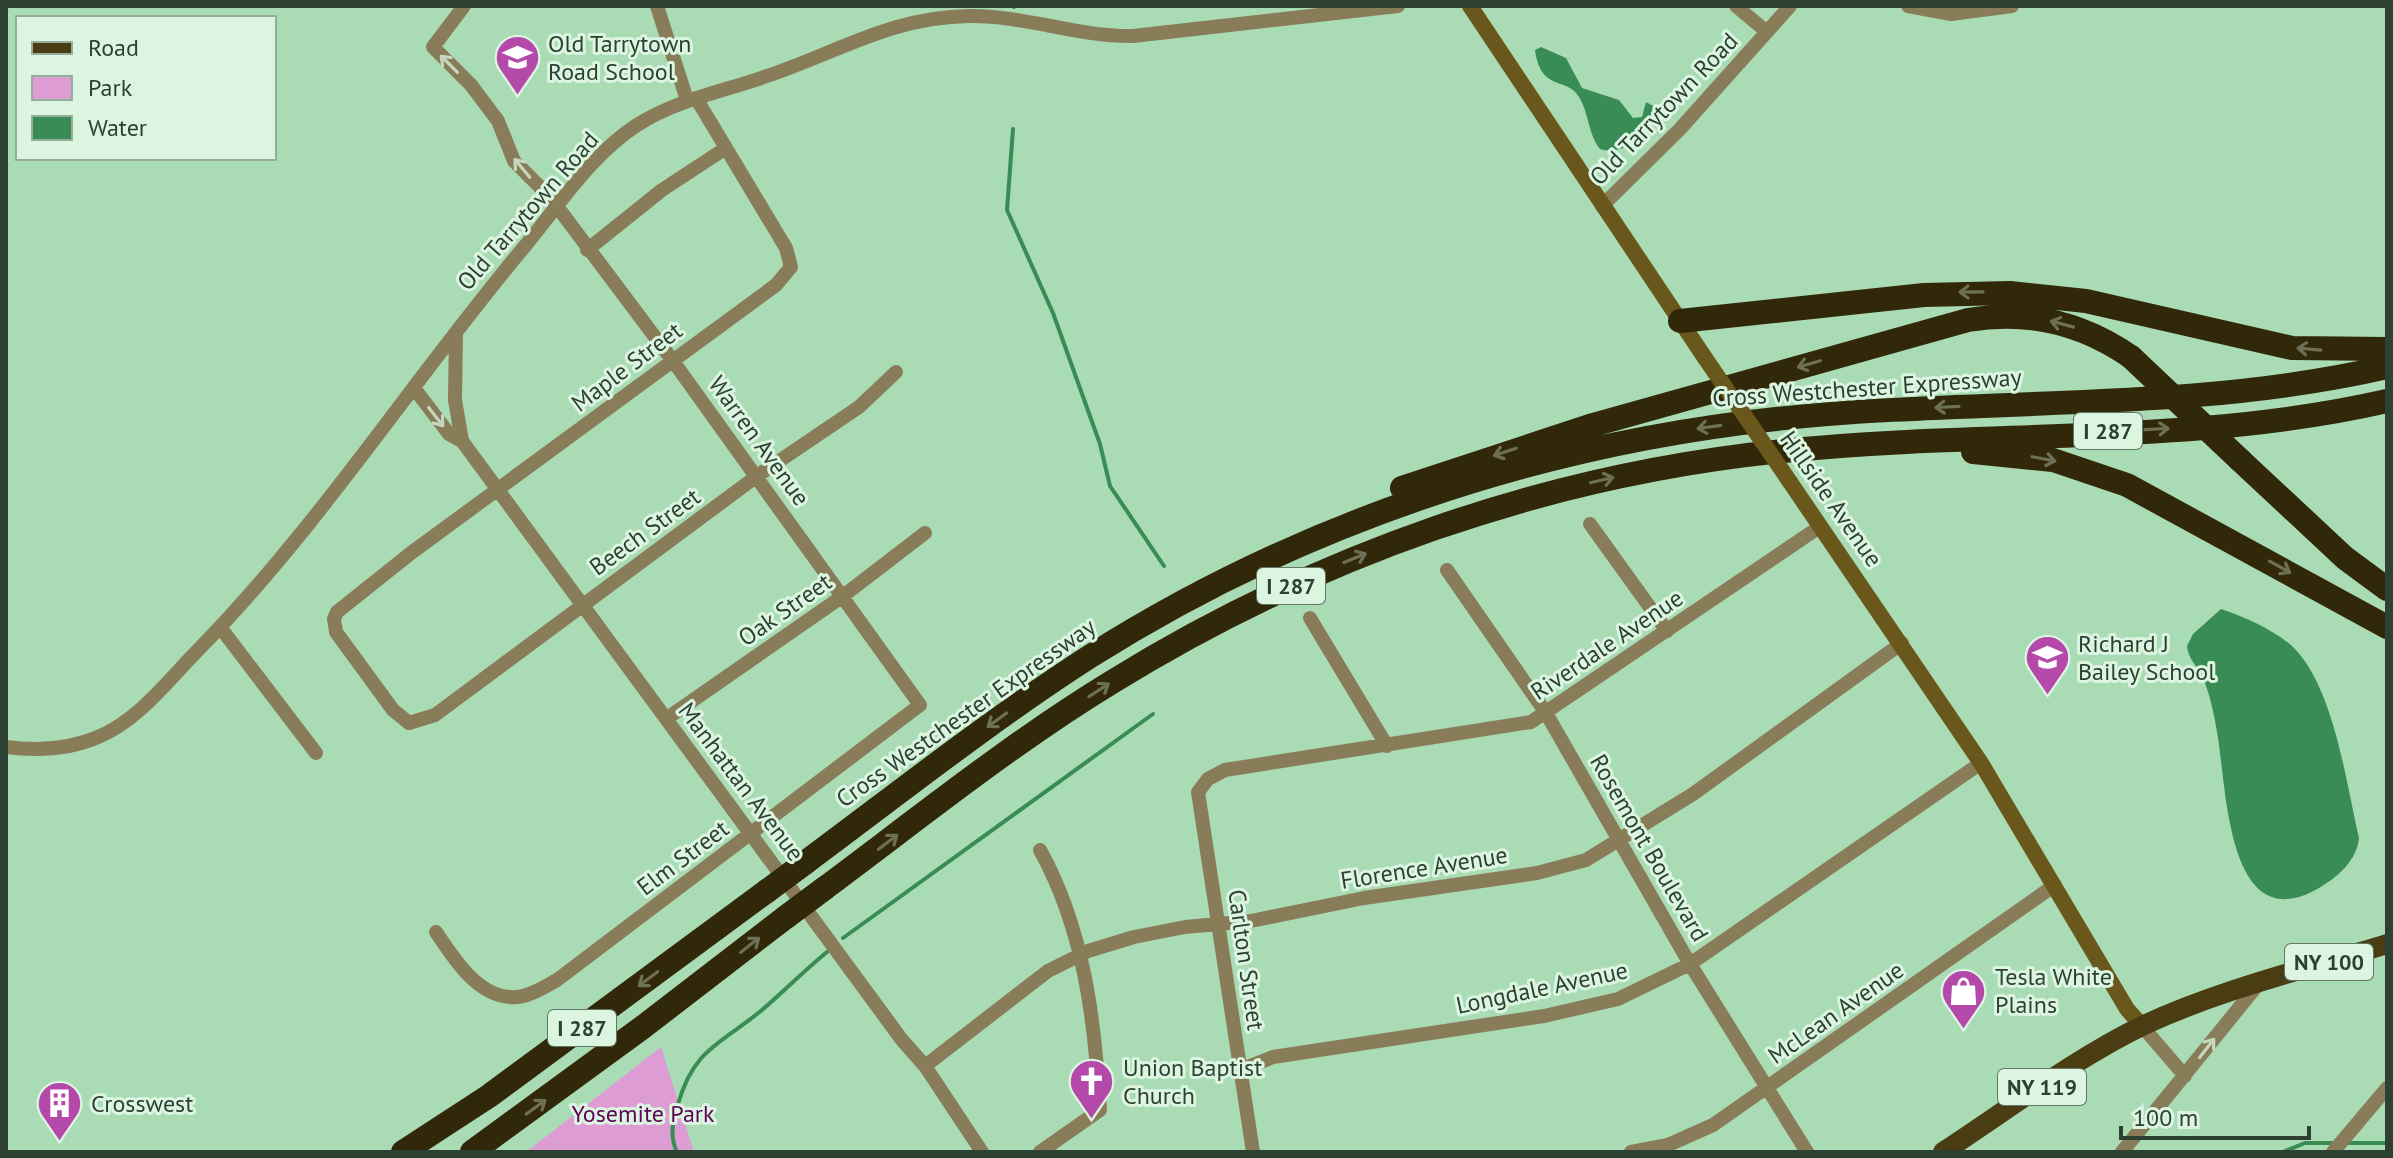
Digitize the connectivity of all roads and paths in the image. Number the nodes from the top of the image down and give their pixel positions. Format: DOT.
graph roads {
  1 [pos="464,6"];
  2 [pos="657,6"];
  3 [pos="1398,6"];
  4 [pos="1470,6"];
  5 [pos="1736,6"];
  6 [pos="1790,6"];
  7 [pos="1908,6"];
  8 [pos="2012,6"];
  9 [pos="1767,32"];
  10 [pos="691,99"];
  11 [pos="726,148"];
  12 [pos="1602,206"];
  13 [pos="558,207"];
  14 [pos="587,250"];
  15 [pos="1680,321"];
  16 [pos="456,332"];
  17 [pos="2387,349"];
  18 [pos="673,361"];
  19 [pos="432,363"];
  20 [pos="2387,367"];
  21 [pos="896,372"];
  22 [pos="454,379"];
  23 [pos="414,388"];
  24 [pos="2387,401"];
  25 [pos="462,441"];
  26 [pos="1827,447"];
  27 [pos="757,476"];
  28 [pos="497,489"];
  29 [pos="1590,524"];
  30 [pos="1821,526"];
  31 [pos="925,533"];
  32 [pos="1447,570"];
  33 [pos="2387,589"];
  34 [pos="843,596"];
  35 [pos="584,605"];
  36 [pos="1310,618"];
  37 [pos="220,627"];
  38 [pos="2387,627"];
  39 [pos="1132,631"];
  40 [pos="1667,631"];
  41 [pos="1902,643"];
  42 [pos="920,705"];
  43 [pos="1546,713"];
  44 [pos="666,719"];
  45 [pos="417,723"];
  46 [pos="1387,746"];
  47 [pos="6,747"];
  48 [pos="316,753"];
  49 [pos="1981,763"];
  50 [pos="1208,779"];
  51 [pos="752,834"];
  52 [pos="1618,843"];
  53 [pos="1040,850"];
  54 [pos="2055,885"];
  55 [pos="1219,924"];
  56 [pos="436,932"];
  57 [pos="2387,944"];
  58 [pos="1078,957"];
  59 [pos="1690,964"];
  60 [pos="2260,982"];
  61 [pos="2142,1026"];
  62 [pos="925,1066"];
  63 [pos="1240,1070"];
  64 [pos="2185,1076"];
  65 [pos="2387,1088"];
  66 [pos="1766,1089"];
  67 [pos="452,1121"];
  68 [pos="388,1152"];
  69 [pos="403,1152"];
  70 [pos="472,1152"];
  71 [pos="982,1152"];
  72 [pos="1040,1152"];
  73 [pos="1253,1152"];
  74 [pos="1631,1152"];
  75 [pos="1807,1152"];
  76 [pos="1943,1152"];
  77 [pos="2122,1152"];
  78 [pos="2333,1152"];
  13 -- 1 [label="street, Warren Avenue, one-way"];
  2 -- 10 [label="street, Maple Street"];
  3 -- 10 [label="street, Old Tarrytown Road"];
  4 -- 12 [label="main road, Hillside Avenue"];
  5 -- 9 [label="street"];
  6 -- 9 [label="street, Old Tarrytown Road"];
  7 -- 8 [label="street"];
  9 -- 12 [label="street, Old Tarrytown Road"];
  10 -- 11 [label="street, Maple Street"];
  10 -- 13 [label="street, Old Tarrytown Road"];
  11 -- 14 [label="street"];
  11 -- 18 [label="street, Maple Street"];
  12 -- 15 [label="main road, Hillside Avenue"];
  13 -- 14 [label="street, Warren Avenue"];
  13 -- 16 [label="street, Old Tarrytown Road"];
  14 -- 18 [label="street, Warren Avenue"];
  17 -- 15 [label="highway, one-way"];
  15 -- 30 [label="main road, Hillside Avenue, bridge"];
  16 -- 19 [label="street, Old Tarrytown Road"];
  16 -- 22 [label="street, Manhattan Avenue"];
  18 -- 27 [label="street, Warren Avenue"];
  18 -- 28 [label="street, Maple Street"];
  19 -- 22 [label="street"];
  19 -- 23 [label="street, Old Tarrytown Road"];
  20 -- 39 [label="highway, Cross Westchester Expressway / I 287, one-way"];
  21 -- 27 [label="street, Beech Street"];
  22 -- 25 [label="street, Manhattan Avenue"];
  23 -- 25 [label="street, Manhattan Avenue, one-way"];
  23 -- 37 [label="street, Old Tarrytown Road"];
  26 -- 24 [label="highway, I 287, one-way"];
  25 -- 28 [label="street, Manhattan Avenue"];
  26 -- 38 [label="highway, one-way"];
  70 -- 26 [label="highway, I 287, one-way, bridge"];
  27 -- 34 [label="street, Warren Avenue"];
  27 -- 35 [label="street, Beech Street"];
  28 -- 35 [label="street, Manhattan Avenue"];
  28 -- 45 [label="street, Maple Street"];
  29 -- 40 [label="street"];
  30 -- 40 [label="street, Riverdale Avenue"];
  30 -- 41 [label="main road, Hillside Avenue"];
  31 -- 34 [label="street, Oak Street"];
  32 -- 43 [label="street, Rosemont Boulevard"];
  33 -- 39 [label="highway, one-way, bridge"];
  34 -- 42 [label="street, Warren Avenue"];
  34 -- 44 [label="street, Oak Street"];
  35 -- 44 [label="street, Manhattan Avenue"];
  35 -- 45 [label="street, Beech Street"];
  36 -- 46 [label="street"];
  37 -- 47 [label="street, Old Tarrytown Road"];
  37 -- 48 [label="street"];
  39 -- 67 [label="highway, Cross Westchester Expressway / I 287, one-way, bridge"];
  40 -- 43 [label="street, Riverdale Avenue"];
  41 -- 49 [label="main road, Hillside Avenue"];
  41 -- 52 [label="street, Florence Avenue"];
  42 -- 51 [label="street, Elm Street"];
  43 -- 46 [label="street, Riverdale Avenue"];
  43 -- 52 [label="street, Rosemont Boulevard"];
  44 -- 51 [label="street, Manhattan Avenue"];
  46 -- 50 [label="street, Riverdale Avenue"];
  49 -- 54 [label="main road, Hillside Avenue"];
  49 -- 59 [label="street, Longdale Avenue"];
  50 -- 55 [label="street, Carlton Street"];
  51 -- 56 [label="street, Elm Street"];
  51 -- 62 [label="street, Manhattan Avenue"];
  52 -- 55 [label="street, Florence Avenue"];
  52 -- 59 [label="street, Rosemont Boulevard"];
  53 -- 58 [label="street"];
  54 -- 61 [label="main road, Hillside Avenue"];
  54 -- 66 [label="street, McLean Avenue"];
  55 -- 58 [label="street, Florence Avenue"];
  55 -- 63 [label="street, Carlton Street"];
  57 -- 60 [label="main road, NY 100"];
  58 -- 62 [label="street, Florence Avenue"];
  58 -- 72 [label="street"];
  59 -- 63 [label="street, Longdale Avenue"];
  59 -- 66 [label="street, Rosemont Boulevard"];
  60 -- 61 [label="main road, NY 100"];
  64 -- 60 [label="street, one-way"];
  61 -- 64 [label="street"];
  61 -- 76 [label="main road, NY 119"];
  62 -- 71 [label="street, Manhattan Avenue"];
  63 -- 73 [label="street, Carlton Street"];
  64 -- 77 [label="street"];
  65 -- 78 [label="street"];
  66 -- 74 [label="street, McLean Avenue"];
  66 -- 75 [label="street, Rosemont Boulevard"];
  67 -- 68 [label="highway"];
  67 -- 69 [label="highway, Cross Westchester Expressway / I 287"];
}
